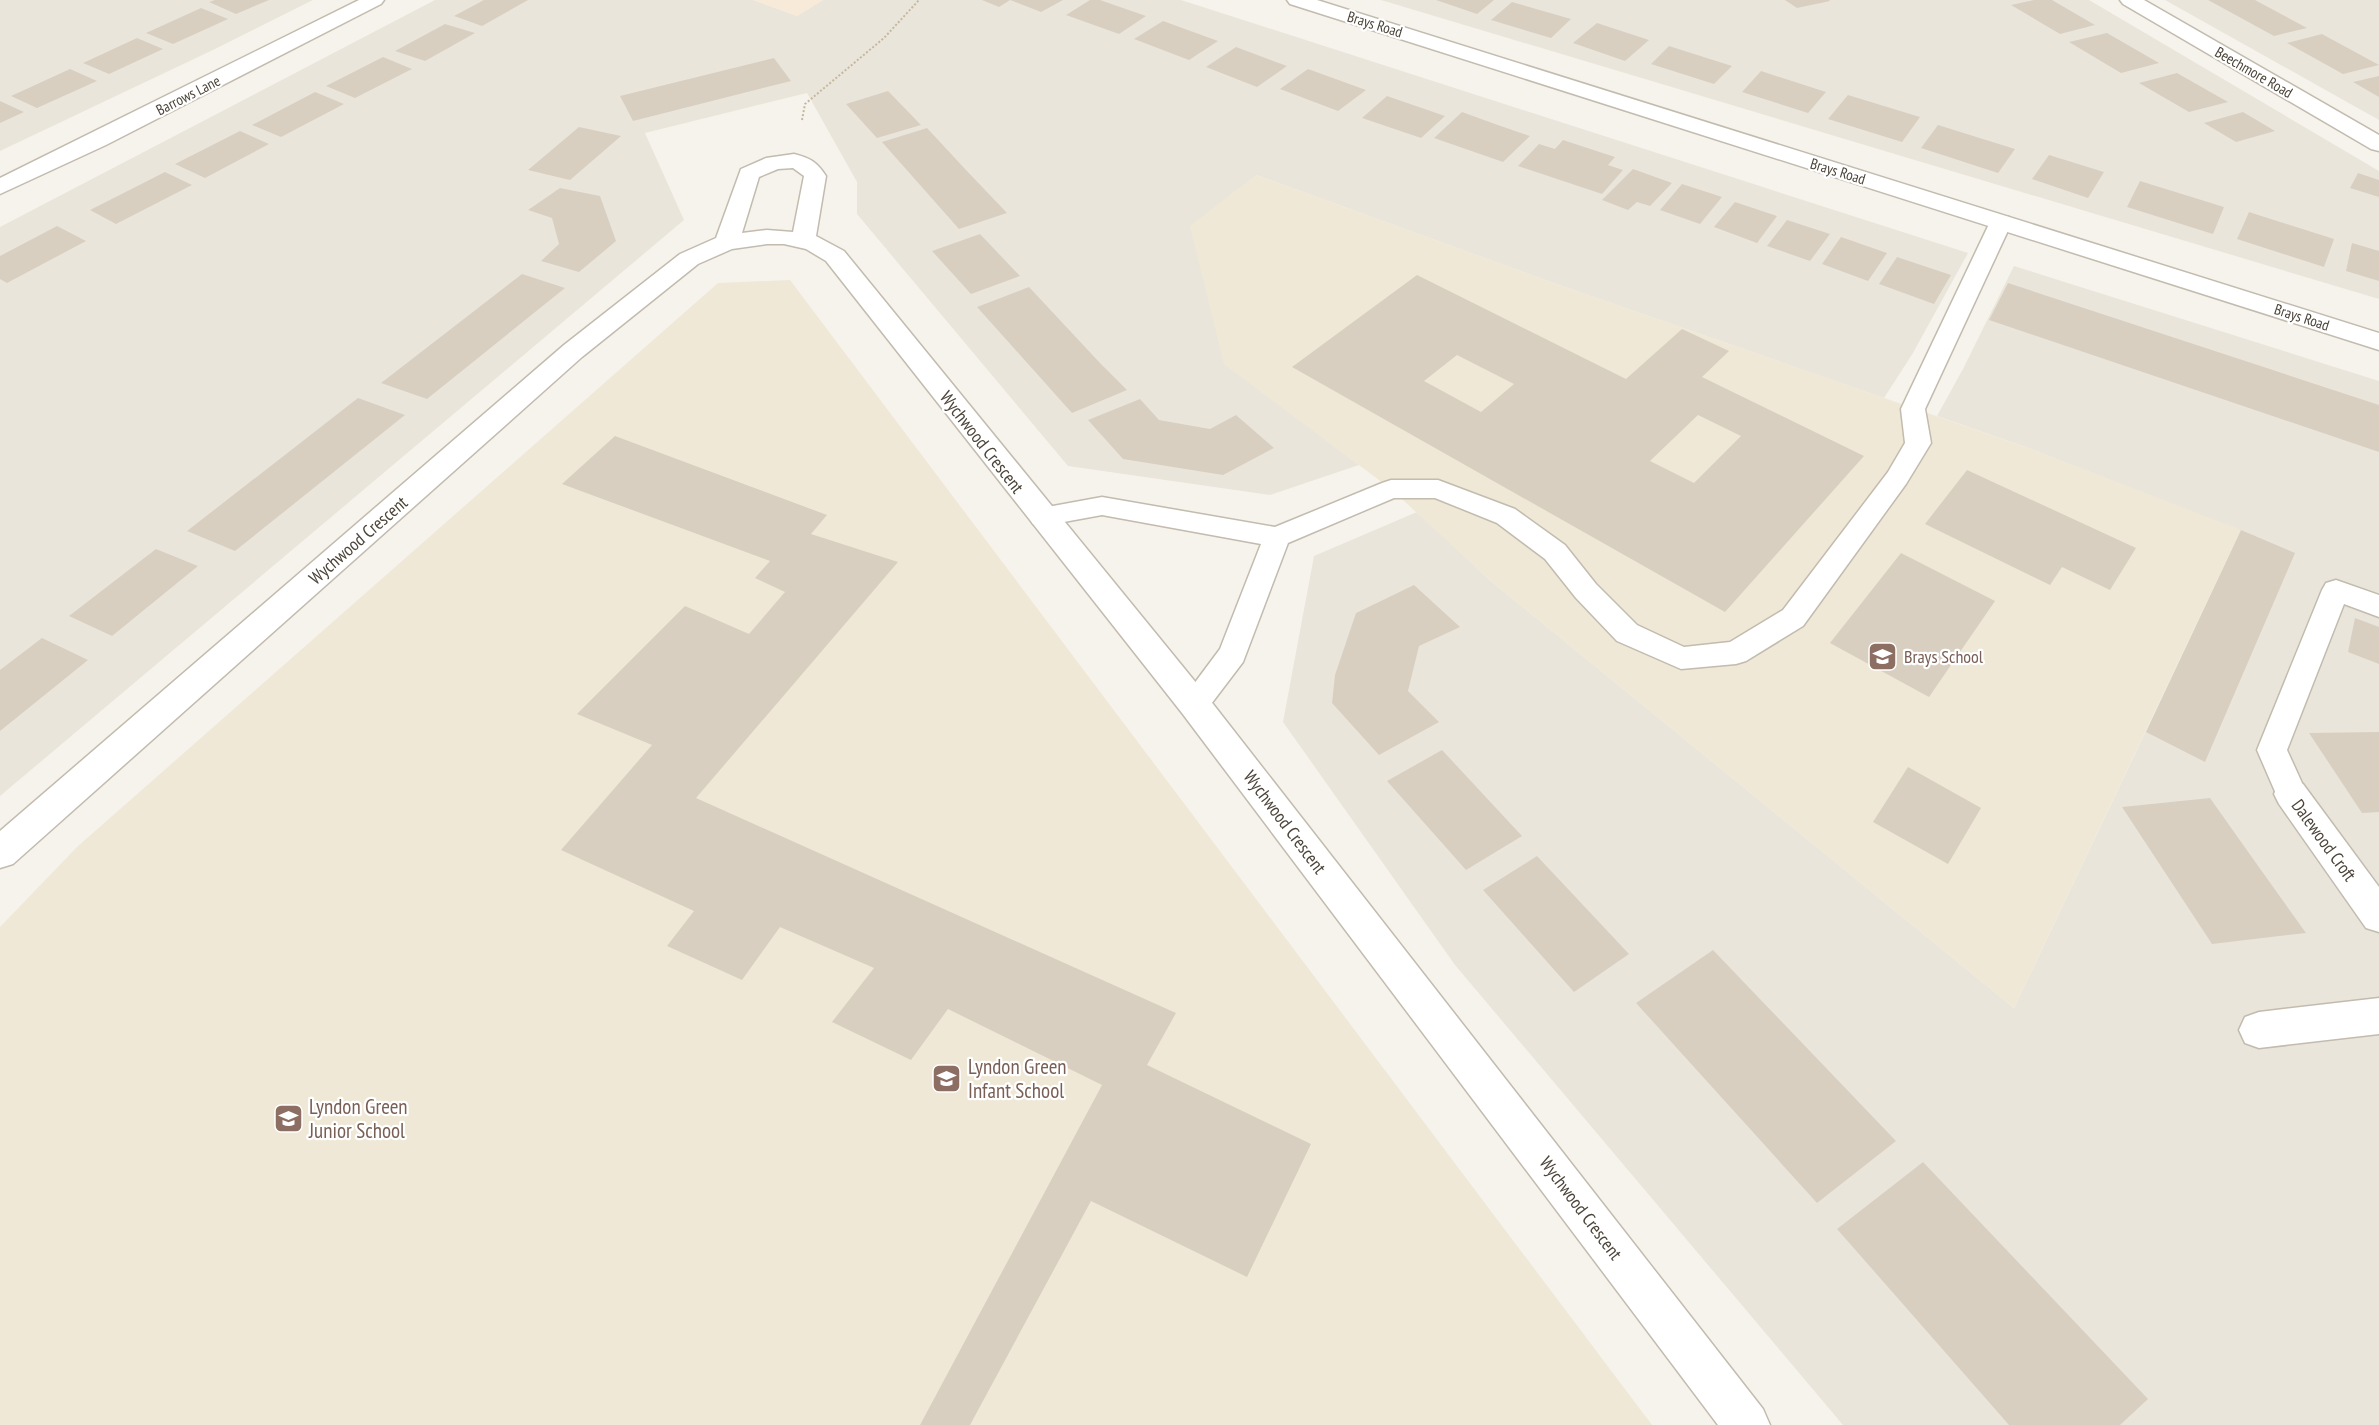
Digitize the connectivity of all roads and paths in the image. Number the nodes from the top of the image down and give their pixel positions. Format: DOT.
graph roads {
  1 [pos="374,0"];
  2 [pos="919,0"];
  3 [pos="1297,0"];
  4 [pos="2130,0"];
  5 [pos="2379,144"];
  6 [pos="794,162"];
  7 [pos="0,187"];
  8 [pos="2001,222"];
  9 [pos="803,240"];
  10 [pos="727,242"];
  11 [pos="2379,342"];
  12 [pos="1041,517"];
  13 [pos="1277,537"];
  14 [pos="2379,606"];
  15 [pos="1194,704"];
  16 [pos="2291,794"];
  17 [pos="0,853"];
  18 [pos="2379,916"];
  19 [pos="2379,1016"];
  20 [pos="2259,1030"];
  21 [pos="1747,1425"];
  1 -- 7 [label="street, Barrows Lane"];
  2 -- 6 [label="path"];
  3 -- 8 [label="street, Brays Road"];
  4 -- 5 [label="street, Beechmore Road"];
  6 -- 9 [label="street"];
  6 -- 10 [label="street"];
  8 -- 11 [label="street, Brays Road"];
  8 -- 13 [label="lane"];
  9 -- 10 [label="street, Wychwood Crescent"];
  9 -- 12 [label="street, Wychwood Crescent"];
  10 -- 17 [label="street, Wychwood Crescent"];
  12 -- 13 [label="lane"];
  12 -- 15 [label="street, Wychwood Crescent"];
  13 -- 15 [label="lane"];
  14 -- 16 [label="lane"];
  15 -- 21 [label="street, Wychwood Crescent"];
  16 -- 18 [label="street, Dalewood Croft"];
  19 -- 20 [label="street"];
}
